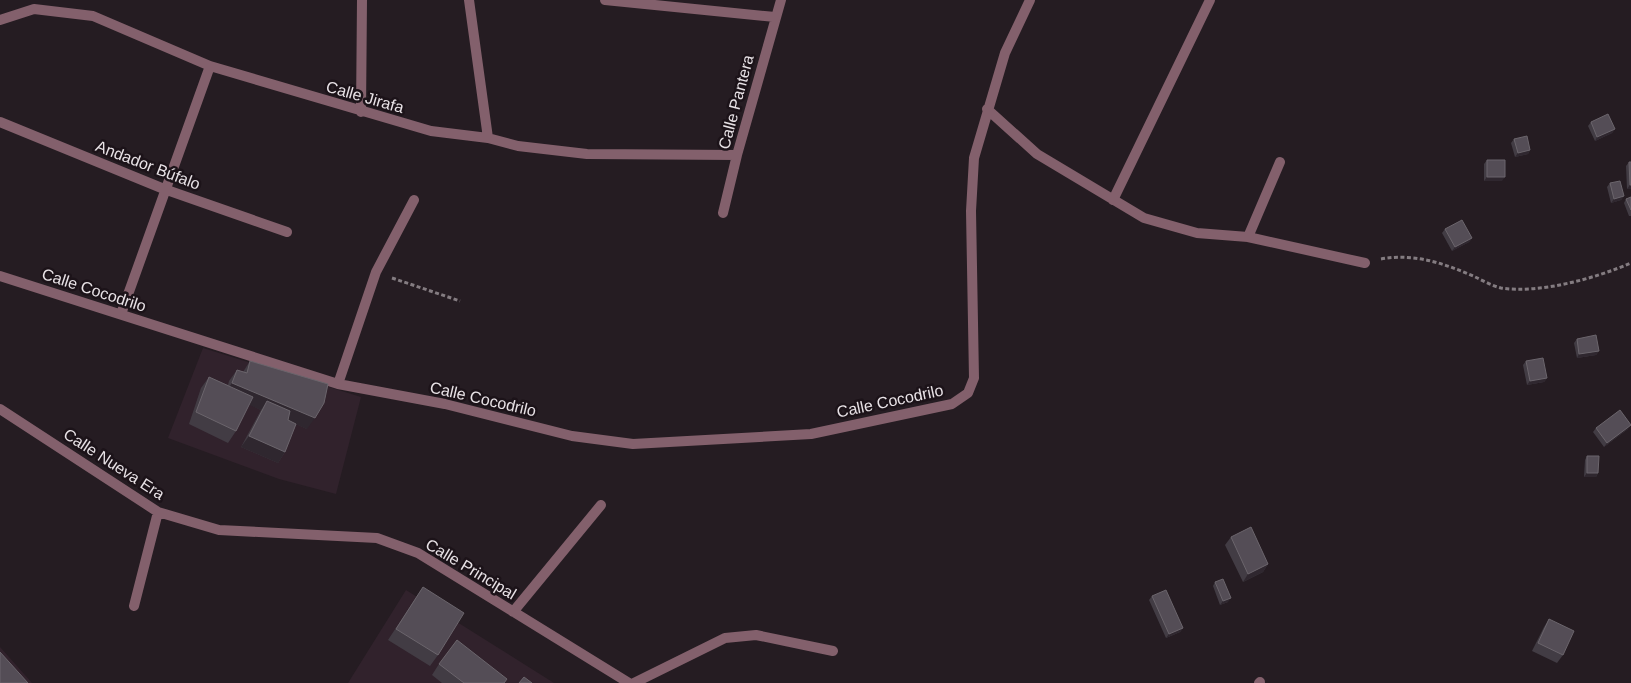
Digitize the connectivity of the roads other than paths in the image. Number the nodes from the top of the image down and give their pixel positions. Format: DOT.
graph roads {
  1 [pos="362,0"];
  2 [pos="469,0"];
  3 [pos="605,0"];
  4 [pos="780,0"];
  5 [pos="1030,0"];
  6 [pos="1210,0"];
  7 [pos="775,17"];
  8 [pos="0,20"];
  9 [pos="210,66"];
  10 [pos="987,109"];
  11 [pos="361,112"];
  12 [pos="0,122"];
  13 [pos="488,138"];
  14 [pos="737,155"];
  15 [pos="1280,162"];
  16 [pos="164,189"];
  17 [pos="414,200"];
  18 [pos="1113,200"];
  19 [pos="723,213"];
  20 [pos="287,232"];
  21 [pos="1248,237"];
  22 [pos="1365,263"];
  23 [pos="0,276"];
  24 [pos="121,314"];
  25 [pos="338,384"];
  26 [pos="0,409"];
  27 [pos="600,505"];
  28 [pos="158,512"];
  29 [pos="219,530"];
  30 [pos="134,606"];
  31 [pos="513,612"];
  32 [pos="832,651"];
  33 [pos="630,683"];
  34 [pos="634,683"];
  1 -- 11 [label="street"];
  2 -- 13 [label="street"];
  3 -- 7 [label="street"];
  4 -- 7 [label="street, Calle Pantera"];
  5 -- 10 [label="street"];
  6 -- 18 [label="street"];
  7 -- 14 [label="street, Calle Pantera"];
  8 -- 9 [label="street, Calle Jirafa"];
  9 -- 11 [label="street, Calle Jirafa"];
  9 -- 16 [label="street"];
  10 -- 18 [label="street"];
  10 -- 25 [label="street, Calle Cocodrilo"];
  11 -- 13 [label="street, Calle Jirafa"];
  12 -- 16 [label="street, Andador Búfalo"];
  13 -- 14 [label="street, Calle Jirafa"];
  14 -- 19 [label="street, Calle Pantera"];
  15 -- 21 [label="street"];
  16 -- 20 [label="street, Andador Búfalo"];
  16 -- 24 [label="street"];
  17 -- 25 [label="street"];
  18 -- 21 [label="street"];
  21 -- 22 [label="street"];
  23 -- 24 [label="street, Calle Cocodrilo"];
  24 -- 25 [label="street, Calle Cocodrilo"];
  26 -- 28 [label="street, Calle Nueva Era"];
  27 -- 31 [label="street"];
  28 -- 29 [label="street, Calle Nueva Era"];
  28 -- 30 [label="street"];
  29 -- 31 [label="street, Calle Principal"];
  31 -- 33 [label="street, Calle Principal"];
  32 -- 34 [label="street"];
}
